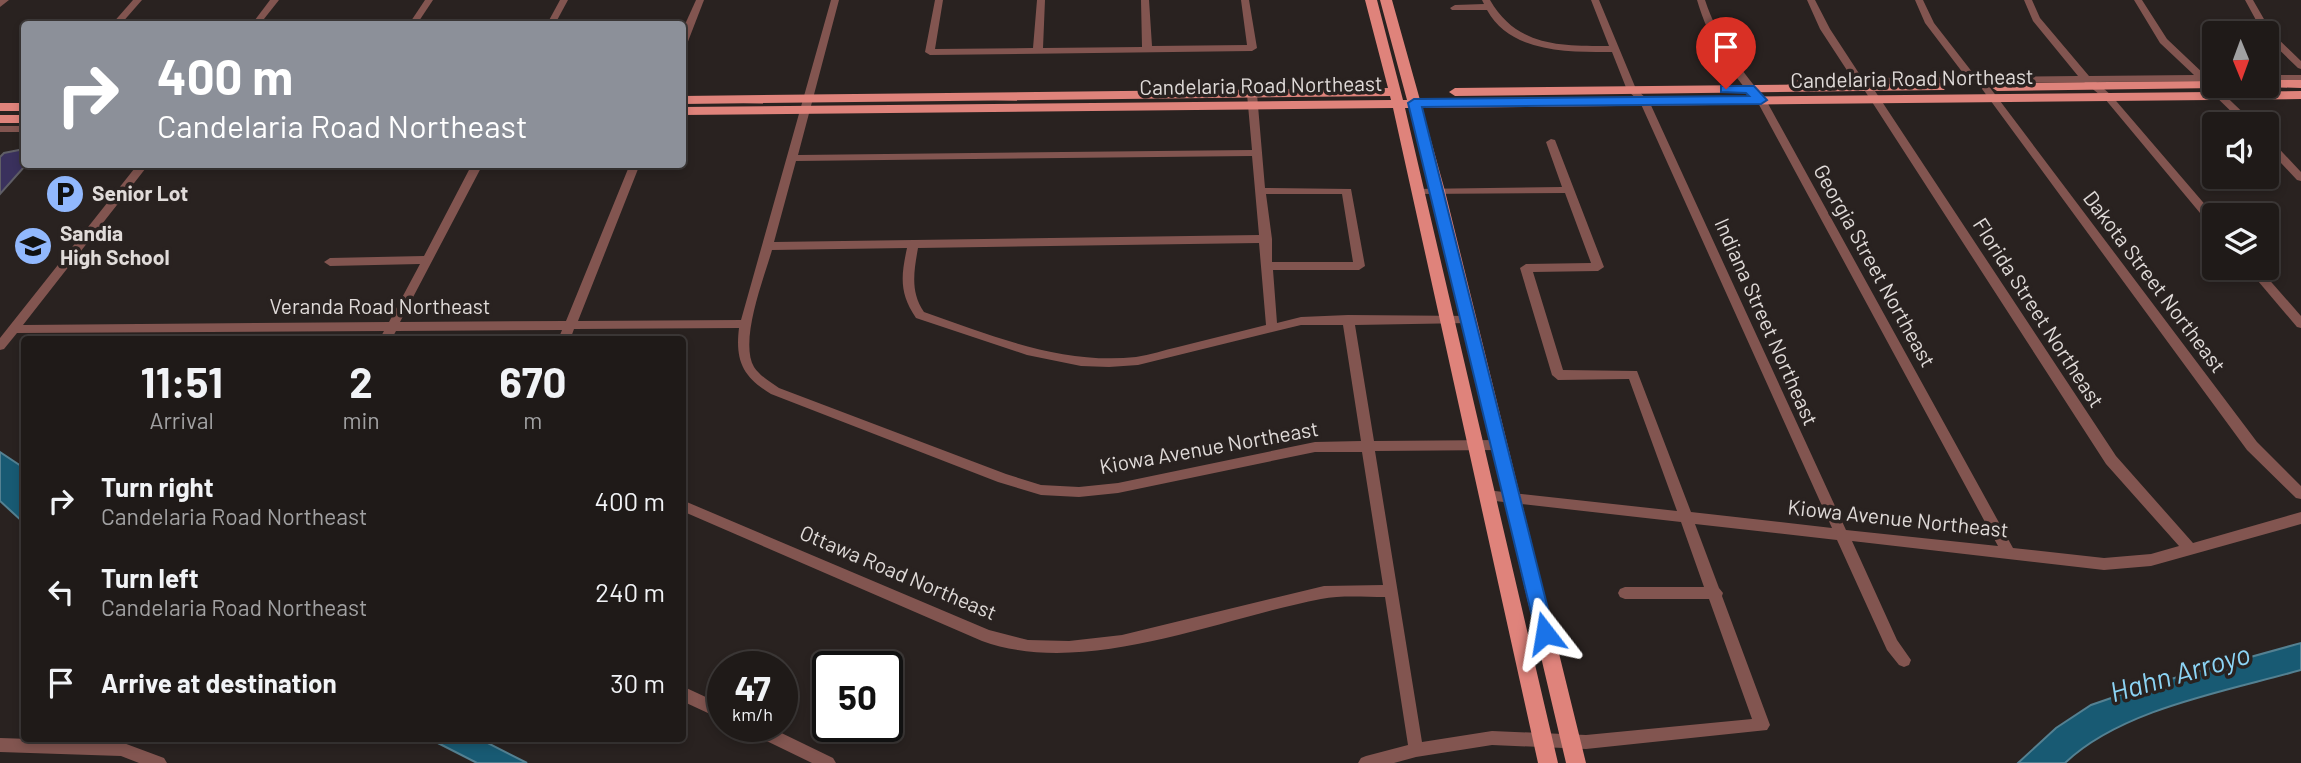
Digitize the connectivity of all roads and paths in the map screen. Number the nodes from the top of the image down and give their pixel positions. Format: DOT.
graph roads {
  1 [pos="5,0"];
  2 [pos="138,0"];
  3 [pos="275,0"];
  4 [pos="429,0"];
  5 [pos="564,0"];
  6 [pos="700,0"];
  7 [pos="835,0"];
  8 [pos="939,0"];
  9 [pos="1041,0"];
  10 [pos="1145,0"];
  11 [pos="1245,0"];
  12 [pos="1371,0"];
  13 [pos="1386,0"];
  14 [pos="1595,0"];
  15 [pos="1701,0"];
  16 [pos="1811,0"];
  17 [pos="1919,0"];
  18 [pos="2028,0"];
  19 [pos="2138,0"];
  20 [pos="2249,0"];
  21 [pos="0,4"];
  22 [pos="1487,4"];
  23 [pos="1455,8"];
  24 [pos="119,21"];
  25 [pos="258,21"];
  26 [pos="415,21"];
  27 [pos="553,21"];
  28 [pos="686,34"];
  29 [pos="1615,49"];
  30 [pos="1147,50"];
  31 [pos="1038,51"];
  32 [pos="2301,66"];
  33 [pos="2202,75"];
  34 [pos="2279,78"];
  35 [pos="2301,78"];
  36 [pos="2202,81"];
  37 [pos="2089,82"];
  38 [pos="2301,84"];
  39 [pos="2279,85"];
  40 [pos="1984,88"];
  41 [pos="1749,89"];
  42 [pos="1867,89"];
  43 [pos="1632,90"];
  44 [pos="2279,95"];
  45 [pos="2301,95"];
  46 [pos="2202,96"];
  47 [pos="2108,97"];
  48 [pos="1405,98"];
  49 [pos="2226,98"];
  50 [pos="686,100"];
  51 [pos="1253,100"];
  52 [pos="1761,100"];
  53 [pos="1644,101"];
  54 [pos="807,104"];
  55 [pos="0,107"];
  56 [pos="21,107"];
  57 [pos="686,111"];
  58 [pos="2239,112"];
  59 [pos="0,119"];
  60 [pos="21,119"];
  61 [pos="0,129"];
  62 [pos="21,129"];
  63 [pos="1551,142"];
  64 [pos="2279,152"];
  65 [pos="1258,153"];
  66 [pos="793,158"];
  67 [pos="2296,167"];
  68 [pos="141,168"];
  69 [pos="476,168"];
  70 [pos="633,168"];
  71 [pos="2301,178"];
  72 [pos="1569,190"];
  73 [pos="1261,191"];
  74 [pos="1419,191"];
  75 [pos="1438,191"];
  76 [pos="2202,208"];
  77 [pos="1266,239"];
  78 [pos="913,243"];
  79 [pos="768,246"];
  80 [pos="426,260"];
  81 [pos="330,262"];
  82 [pos="1269,266"];
  83 [pos="2263,280"];
  84 [pos="1348,318"];
  85 [pos="1448,319"];
  86 [pos="1469,319"];
  87 [pos="746,324"];
  88 [pos="2301,324"];
  89 [pos="393,326"];
  90 [pos="570,326"];
  91 [pos="213,328"];
  92 [pos="1272,328"];
  93 [pos="14,329"];
  94 [pos="208,336"];
  95 [pos="387,336"];
  96 [pos="566,336"];
  97 [pos="0,346"];
  98 [pos="1476,445"];
  99 [pos="1499,445"];
  100 [pos="1369,446"];
  101 [pos="2301,494"];
  102 [pos="1486,495"];
  103 [pos="1512,499"];
  104 [pos="686,507"];
  105 [pos="1687,517"];
  106 [pos="2301,518"];
  107 [pos="1840,533"];
  108 [pos="2189,548"];
  109 [pos="2009,553"];
  110 [pos="1392,591"];
  111 [pos="1625,593"];
  112 [pos="1716,593"];
  113 [pos="1904,660"];
  114 [pos="686,695"];
  115 [pos="707,705"];
  116 [pos="1543,739"];
  117 [pos="1571,740"];
  118 [pos="784,742"];
  119 [pos="0,745"];
  120 [pos="1416,750"];
  121 [pos="159,763"];
  122 [pos="828,763"];
  123 [pos="1366,763"];
  124 [pos="1548,763"];
  125 [pos="1576,763"];
  1 -- 21 [label="street"];
  2 -- 24 [label="street"];
  3 -- 25 [label="street"];
  4 -- 26 [label="street"];
  5 -- 27 [label="street"];
  6 -- 28 [label="street"];
  7 -- 54 [label="street, Kiowa Avenue Northeast"];
  8 -- 31 [label="street"];
  9 -- 31 [label="street"];
  10 -- 30 [label="street"];
  11 -- 30 [label="street"];
  12 -- 48 [label="main road"];
  13 -- 48 [label="main road"];
  14 -- 29 [label="street, Indiana Street Northeast"];
  15 -- 41 [label="street, Georgia Street Northeast"];
  16 -- 42 [label="street, Florida Street Northeast"];
  17 -- 40 [label="street, Dakota Street Northeast"];
  18 -- 37 [label="street"];
  19 -- 33 [label="street"];
  20 -- 32 [label="street"];
  22 -- 23 [label="street"];
  22 -- 29 [label="street"];
  29 -- 43 [label="street, Indiana Street Northeast"];
  30 -- 31 [label="street"];
  34 -- 35 [label="street"];
  36 -- 37 [label="main road, Candelaria Road Northeast"];
  37 -- 40 [label="main road, Candelaria Road Northeast"];
  37 -- 47 [label="street"];
  38 -- 39 [label="main road"];
  40 -- 42 [label="main road, Candelaria Road Northeast"];
  40 -- 42 [label="street"];
  40 -- 47 [label="main road, Candelaria Road Northeast"];
  40 -- 101 [label="street, Dakota Street Northeast"];
  41 -- 42 [label="main road, Candelaria Road Northeast"];
  41 -- 43 [label="main road, Candelaria Road Northeast"];
  41 -- 52 [label="street, Georgia Street Northeast"];
  42 -- 52 [label="main road, Candelaria Road Northeast"];
  42 -- 108 [label="street, Florida Street Northeast"];
  43 -- 48 [label="main road, Candelaria Road Northeast"];
  43 -- 53 [label="street, Indiana Street Northeast"];
  44 -- 45 [label="main road, Candelaria Road Northeast"];
  46 -- 47 [label="main road, Candelaria Road Northeast"];
  47 -- 76 [label="street"];
  48 -- 51 [label="main road, Candelaria Road Northeast"];
  48 -- 53 [label="main road, Candelaria Road Northeast"];
  48 -- 74 [label="main road"];
  48 -- 75 [label="main road"];
  49 -- 58 [label="street"];
  50 -- 54 [label="main road, Candelaria Road Northeast"];
  51 -- 54 [label="main road, Candelaria Road Northeast"];
  51 -- 65 [label="street"];
  52 -- 53 [label="main road, Candelaria Road Northeast"];
  52 -- 109 [label="street, Georgia Street Northeast"];
  53 -- 107 [label="street, Indiana Street Northeast"];
  54 -- 57 [label="main road, Candelaria Road Northeast"];
  54 -- 66 [label="street, Kiowa Avenue Northeast"];
  55 -- 56 [label="main road"];
  59 -- 60 [label="main road"];
  61 -- 62 [label="street"];
  63 -- 72 [label="street"];
  64 -- 67 [label="street"];
  65 -- 66 [label="street"];
  65 -- 73 [label="street"];
  66 -- 79 [label="street, Kiowa Avenue Northeast"];
  67 -- 71 [label="street"];
  68 -- 93 [label="street"];
  69 -- 80 [label="street"];
  70 -- 90 [label="street"];
  72 -- 75 [label="street"];
  72 -- 105 [label="street"];
  73 -- 77 [label="street"];
  73 -- 82 [label="street"];
  74 -- 75 [label="street"];
  74 -- 85 [label="main road"];
  75 -- 86 [label="main road"];
  77 -- 78 [label="street"];
  77 -- 82 [label="street"];
  78 -- 79 [label="street"];
  78 -- 92 [label="street"];
  79 -- 87 [label="street, Kiowa Avenue Northeast"];
  80 -- 81 [label="street"];
  80 -- 89 [label="street"];
  82 -- 92 [label="street"];
  83 -- 88 [label="street"];
  84 -- 85 [label="street"];
  84 -- 92 [label="street"];
  84 -- 100 [label="street"];
  85 -- 86 [label="street"];
  85 -- 98 [label="main road"];
  86 -- 99 [label="main road"];
  87 -- 90 [label="street, Veranda Road Northeast"];
  87 -- 100 [label="street, Kiowa Avenue Northeast"];
  89 -- 90 [label="street, Veranda Road Northeast"];
  89 -- 91 [label="street, Veranda Road Northeast"];
  89 -- 95 [label="street"];
  90 -- 96 [label="street"];
  91 -- 93 [label="street, Veranda Road Northeast"];
  91 -- 94 [label="street"];
  93 -- 97 [label="street"];
  98 -- 99 [label="street, Kiowa Avenue Northeast"];
  98 -- 100 [label="street, Kiowa Avenue Northeast"];
  98 -- 102 [label="main road"];
  99 -- 103 [label="main road"];
  100 -- 110 [label="street"];
  102 -- 103 [label="street, Kiowa Avenue Northeast"];
  102 -- 116 [label="main road"];
  103 -- 105 [label="street, Kiowa Avenue Northeast"];
  103 -- 117 [label="main road"];
  104 -- 110 [label="street, Ottawa Road Northeast"];
  105 -- 107 [label="street, Kiowa Avenue Northeast"];
  105 -- 112 [label="street"];
  106 -- 108 [label="street, Kiowa Avenue Northeast"];
  107 -- 109 [label="street, Kiowa Avenue Northeast"];
  107 -- 113 [label="street, Indiana Street Northeast"];
  108 -- 109 [label="street, Kiowa Avenue Northeast"];
  110 -- 120 [label="street"];
  111 -- 112 [label="street"];
  112 -- 117 [label="street"];
  114 -- 115 [label="street"];
  116 -- 117 [label="street"];
  116 -- 120 [label="street"];
  116 -- 124 [label="main road"];
  117 -- 125 [label="main road"];
  118 -- 122 [label="street"];
  119 -- 121 [label="street"];
  120 -- 123 [label="street"];
}
